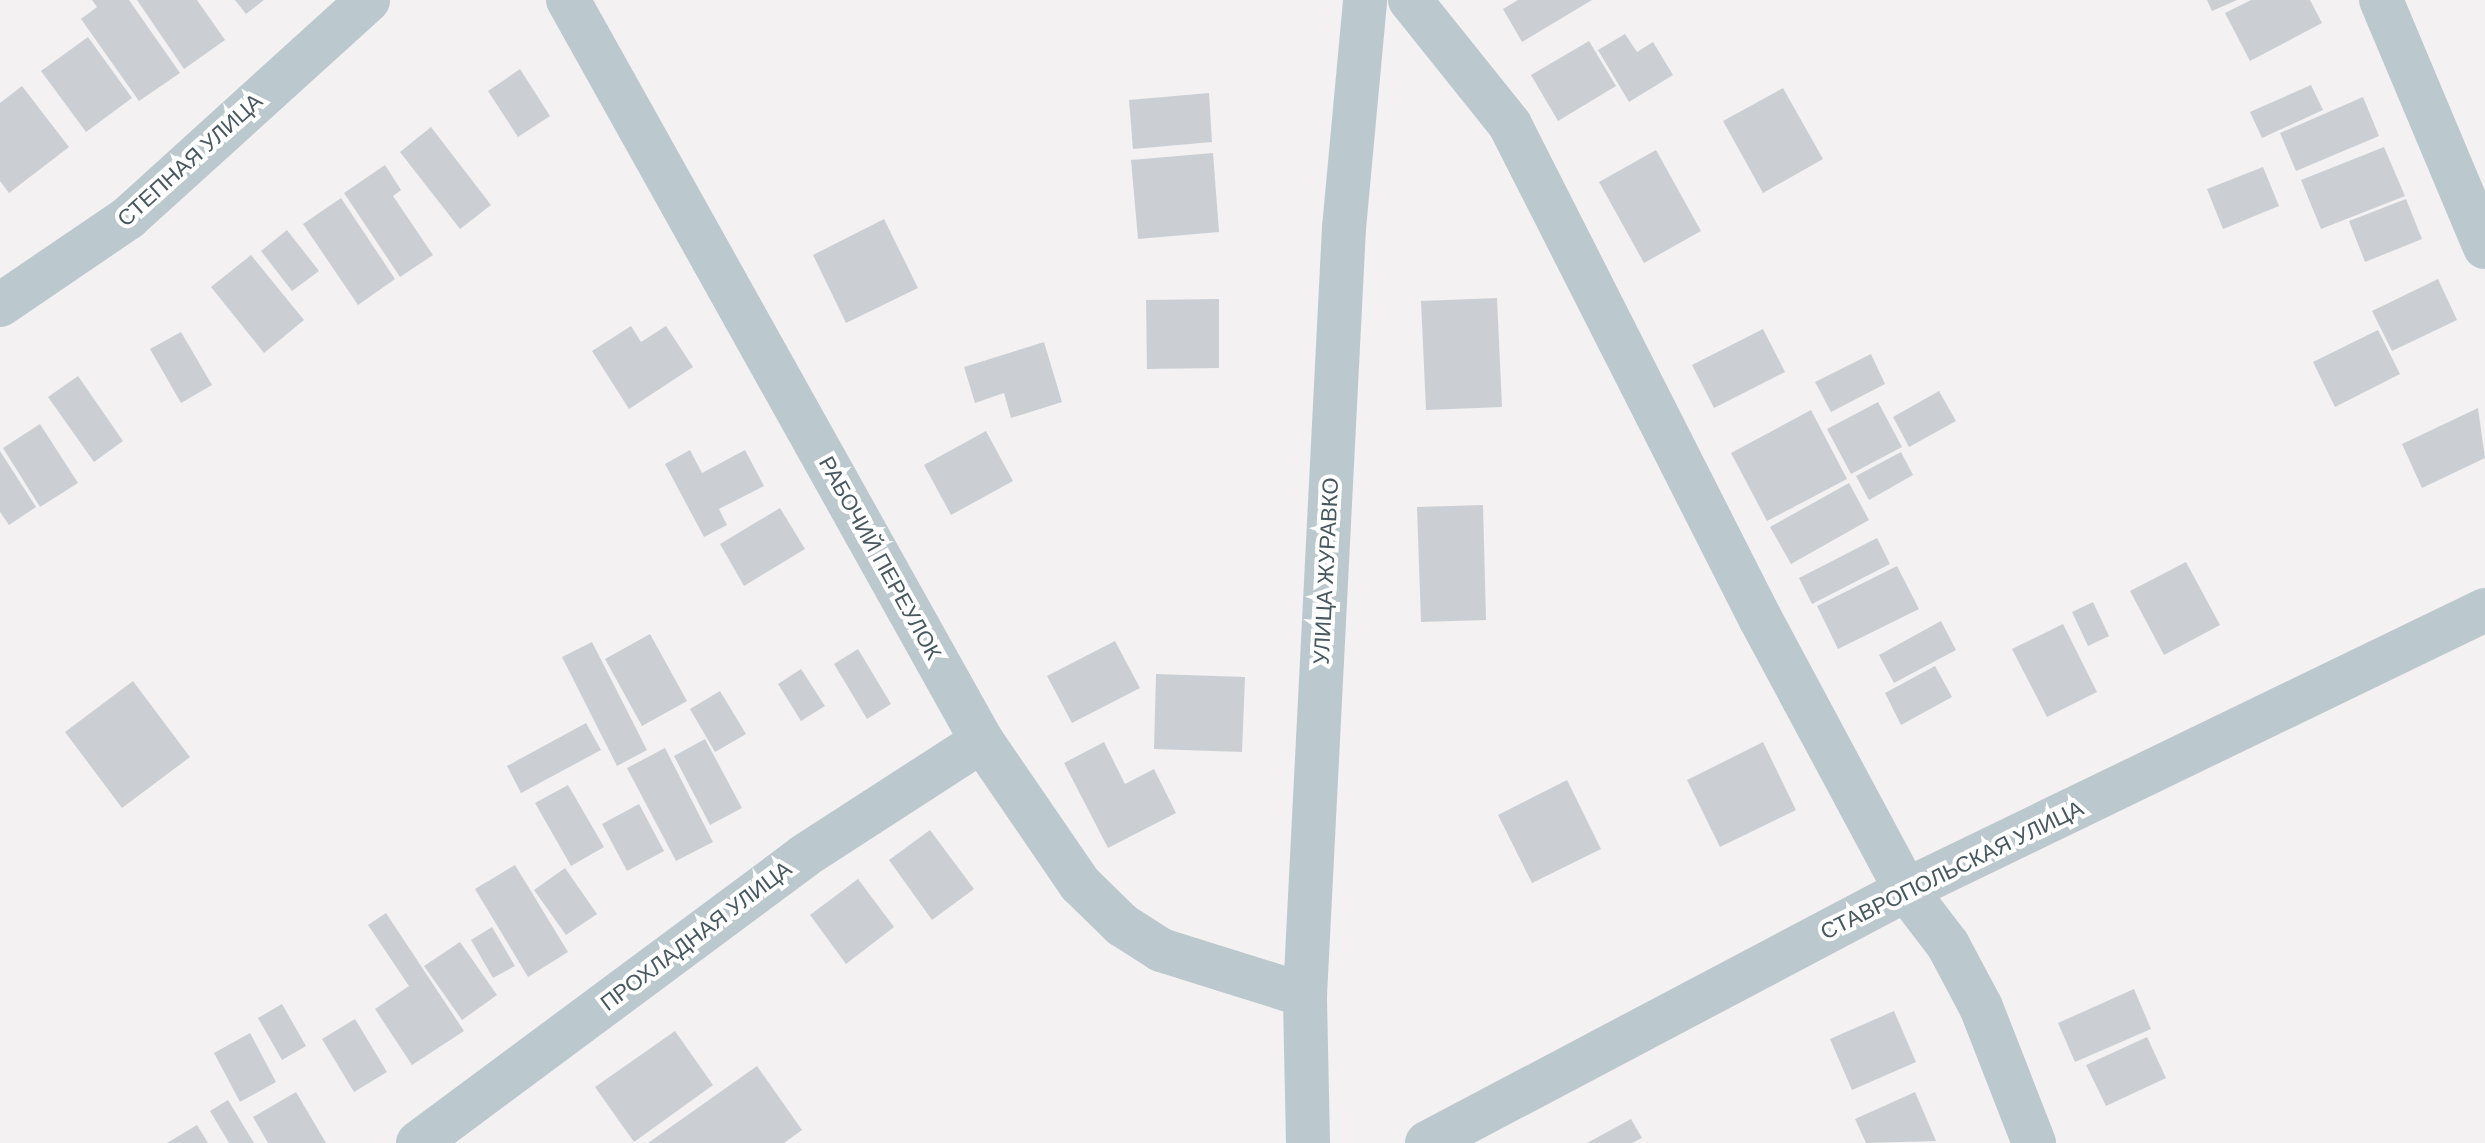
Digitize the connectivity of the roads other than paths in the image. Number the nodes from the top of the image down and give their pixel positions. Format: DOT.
graph roads {
  1 [pos="368,0"];
  2 [pos="568,0"];
  3 [pos="1365,0"];
  4 [pos="1410,0"];
  5 [pos="2381,0"];
  6 [pos="2485,247"];
  7 [pos="0,305"];
  8 [pos="2485,610"];
  9 [pos="982,741"];
  10 [pos="1906,890"];
  11 [pos="1305,995"];
  12 [pos="418,1143"];
  13 [pos="1308,1143"];
  14 [pos="1427,1143"];
  15 [pos="2034,1143"];
  1 -- 7 [label="street, СТЕПНАЯ УЛИЦА"];
  2 -- 9 [label="street, РАБОЧИЙ ПЕРЕУЛОК"];
  3 -- 11 [label="street, УЛИЦА ЖУРАВКО"];
  4 -- 10 [label="street"];
  5 -- 6 [label="street"];
  8 -- 10 [label="street, СТАВРОПОЛЬСКАЯ УЛИЦА"];
  9 -- 11 [label="street, РАБОЧИЙ ПЕРЕУЛОК"];
  9 -- 12 [label="street, ПРОХЛАДНАЯ УЛИЦА"];
  10 -- 14 [label="street, СТАВРОПОЛЬСКАЯ УЛИЦА"];
  10 -- 15 [label="street"];
  11 -- 13 [label="street, УЛИЦА ЖУРАВКО"];
}
